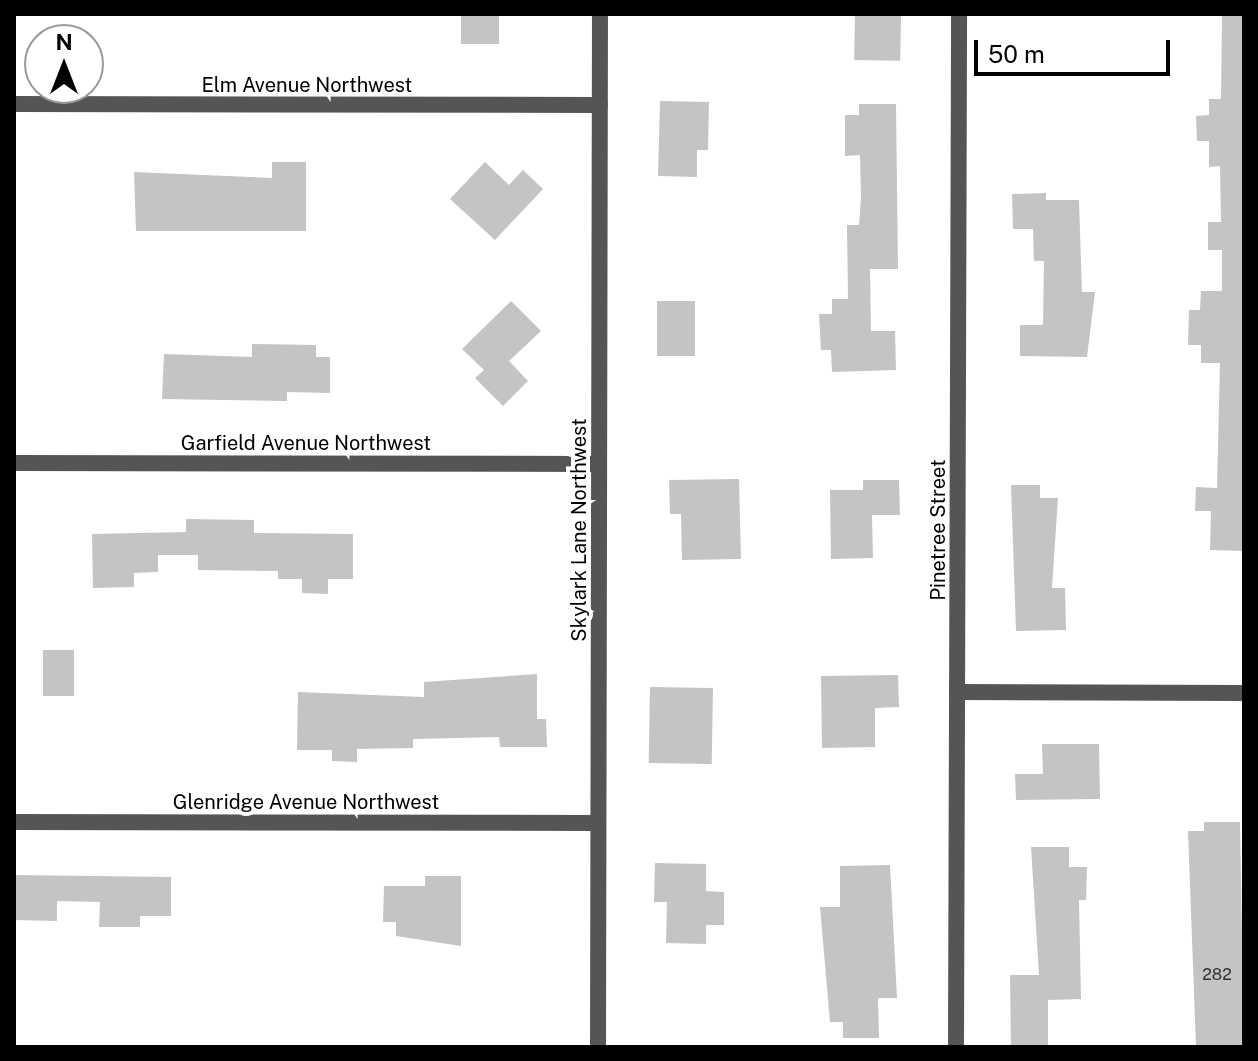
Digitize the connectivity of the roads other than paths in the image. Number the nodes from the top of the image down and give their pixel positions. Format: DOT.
graph roads {
  1 [pos="600,14"];
  2 [pos="959,14"];
  3 [pos="14,104"];
  4 [pos="600,105"];
  5 [pos="14,463"];
  6 [pos="599,464"];
  7 [pos="957,692"];
  8 [pos="1244,693"];
  9 [pos="14,822"];
  10 [pos="598,823"];
  11 [pos="598,1047"];
  12 [pos="956,1047"];
  1 -- 4 [label="street, Skylark Lane Northwest"];
  2 -- 7 [label="street, Pinetree Street"];
  3 -- 4 [label="street, Elm Avenue Northwest"];
  4 -- 6 [label="street, Skylark Lane Northwest"];
  5 -- 6 [label="street, Garfield Avenue Northwest"];
  6 -- 10 [label="street, Skylark Lane Northwest"];
  7 -- 8 [label="street"];
  7 -- 12 [label="street, Pinetree Street"];
  9 -- 10 [label="street, Glenridge Avenue Northwest"];
  10 -- 11 [label="street, Skylark Lane Northwest"];
}
